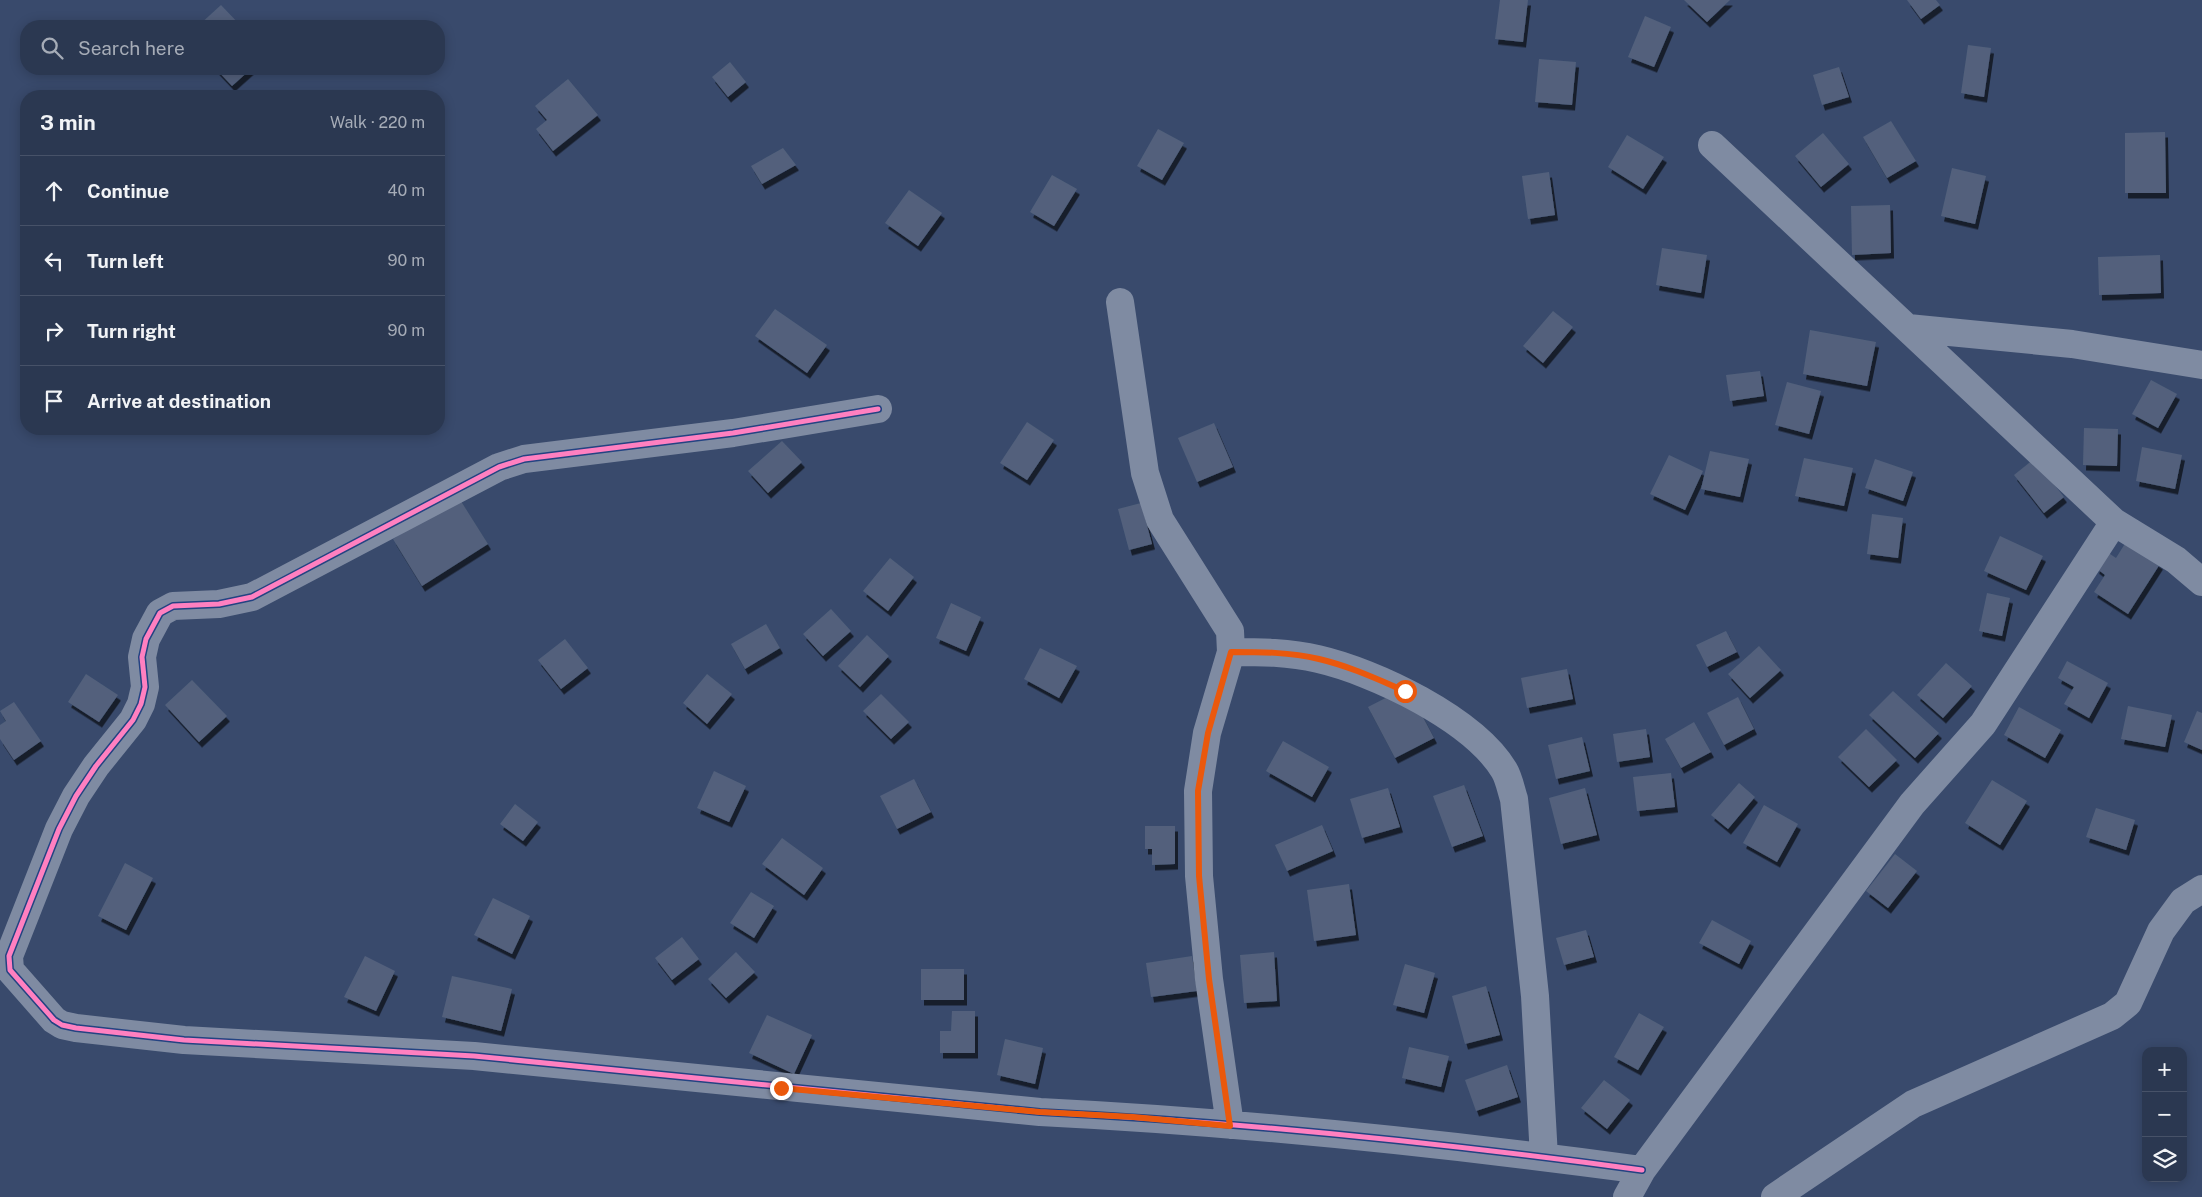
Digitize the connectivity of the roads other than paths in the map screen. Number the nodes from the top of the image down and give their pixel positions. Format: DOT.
graph roads {
  1 [pos="1712,145"];
  2 [pos="1120,302"];
  3 [pos="1908,328"];
  4 [pos="2202,365"];
  5 [pos="878,409"];
  6 [pos="2114,522"];
  7 [pos="2202,582"];
  8 [pos="1231,652"];
  9 [pos="2202,889"];
  10 [pos="1230,1126"];
  11 [pos="1544,1157"];
  12 [pos="1642,1170"];
  13 [pos="1627,1197"];
  14 [pos="1775,1197"];
  1 -- 3 [label="street"];
  2 -- 8 [label="street"];
  3 -- 4 [label="street"];
  3 -- 6 [label="street"];
  5 -- 10 [label="street"];
  6 -- 7 [label="street"];
  6 -- 12 [label="street"];
  8 -- 10 [label="street"];
  8 -- 11 [label="street"];
  9 -- 14 [label="street"];
  10 -- 11 [label="street"];
  11 -- 12 [label="street"];
  12 -- 13 [label="street"];
}
